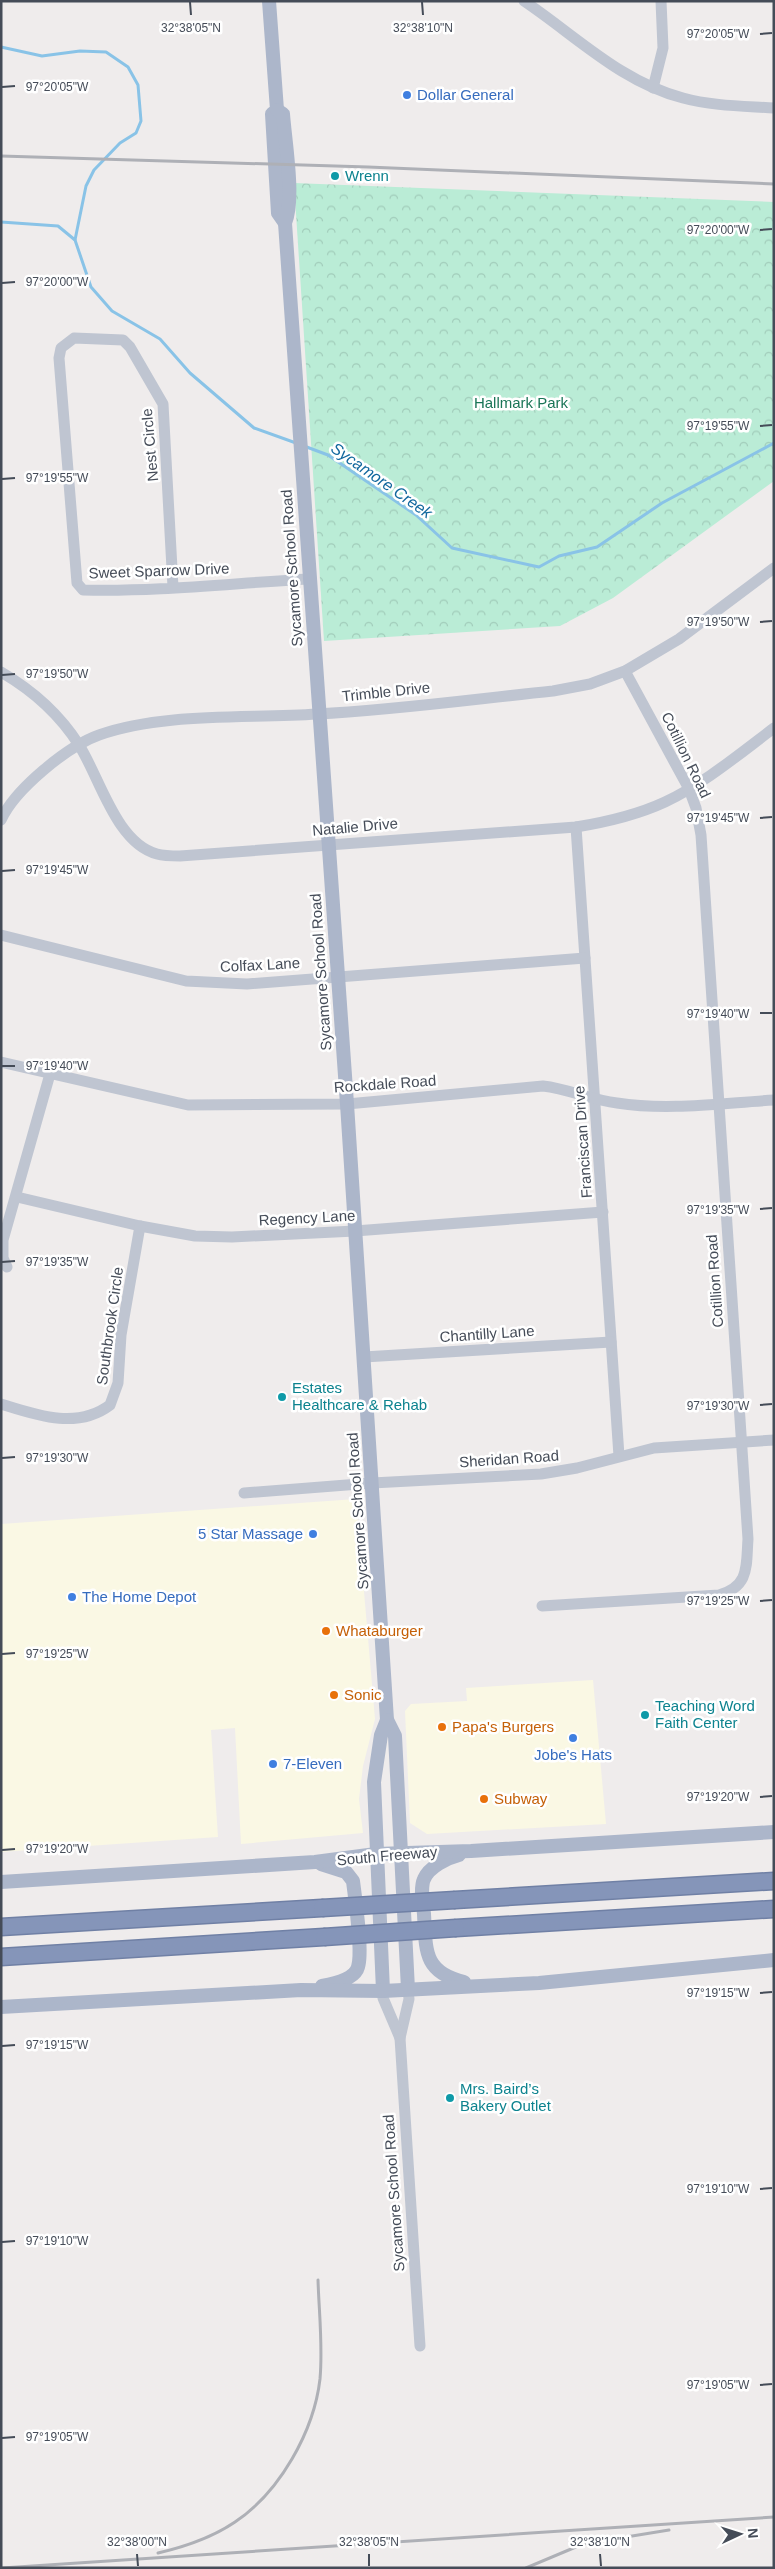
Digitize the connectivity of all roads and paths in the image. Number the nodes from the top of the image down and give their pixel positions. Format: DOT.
graph roads {
  1 [pos="269,1"];
  2 [pos="524,1"];
  3 [pos="661,1"];
  4 [pos="654,88"];
  5 [pos="774,108"];
  6 [pos="67,341"];
  7 [pos="774,568"];
  8 [pos="309,579"];
  9 [pos="174,587"];
  10 [pos="625,671"];
  11 [pos="1,672"];
  12 [pos="318,714"];
  13 [pos="774,728"];
  14 [pos="78,745"];
  15 [pos="689,789"];
  16 [pos="2,816"];
  17 [pos="576,827"];
  18 [pos="328,844"];
  19 [pos="1,935"];
  20 [pos="585,958"];
  21 [pos="338,975"];
  22 [pos="1,1062"];
  23 [pos="50,1074"];
  24 [pos="595,1100"];
  25 [pos="774,1100"];
  26 [pos="718,1103"];
  27 [pos="347,1104"];
  28 [pos="17,1197"];
  29 [pos="602,1212"];
  30 [pos="140,1226"];
  31 [pos="356,1231"];
  32 [pos="7,1267"];
  33 [pos="611,1342"];
  34 [pos="364,1357"];
  35 [pos="1,1404"];
  36 [pos="774,1440"];
  37 [pos="742,1442"];
  38 [pos="620,1456"];
  39 [pos="372,1483"];
  40 [pos="244,1493"];
  41 [pos="542,1606"];
  42 [pos="387,1720"];
  43 [pos="774,1832"];
  44 [pos="471,1851"];
  45 [pos="400,1853"];
  46 [pos="376,1854"];
  47 [pos="315,1862"];
  48 [pos="774,1870"];
  49 [pos="774,1881"];
  50 [pos="1,1882"];
  51 [pos="647,1889"];
  52 [pos="774,1909"];
  53 [pos="1,1919"];
  54 [pos="46,1924"];
  55 [pos="1,1927"];
  56 [pos="1,1957"];
  57 [pos="774,1960"];
  58 [pos="481,1986"];
  59 [pos="408,1989"];
  60 [pos="301,1990"];
  61 [pos="383,1991"];
  62 [pos="1,2008"];
  63 [pos="400,2038"];
  64 [pos="420,2346"];
  1 -- 8 [label="main road, Sycamore School Road"];
  2 -- 4 [label="street"];
  3 -- 4 [label="street"];
  4 -- 5 [label="street"];
  6 -- 9 [label="street, Nest Circle"];
  6 -- 9 [label="street, Sweet Sparrow Drive"];
  7 -- 10 [label="street, Trimble Drive"];
  8 -- 9 [label="street, Sweet Sparrow Drive"];
  8 -- 12 [label="main road, Sycamore School Road"];
  10 -- 12 [label="street, Trimble Drive"];
  10 -- 15 [label="street, Cotillion Road"];
  11 -- 14 [label="street, Natalie Drive"];
  12 -- 14 [label="street, Trimble Drive"];
  12 -- 18 [label="main road, Sycamore School Road"];
  13 -- 15 [label="street, Natalie Drive"];
  14 -- 16 [label="street, Trimble Drive"];
  14 -- 18 [label="street, Natalie Drive"];
  15 -- 17 [label="street, Natalie Drive"];
  15 -- 26 [label="street, Cotillion Road"];
  17 -- 18 [label="street, Natalie Drive"];
  17 -- 20 [label="street, Franciscan Drive"];
  18 -- 21 [label="main road, Sycamore School Road"];
  19 -- 21 [label="street, Colfax Lane"];
  20 -- 21 [label="street, Colfax Lane"];
  20 -- 24 [label="street, Franciscan Drive"];
  21 -- 27 [label="main road, Sycamore School Road"];
  22 -- 23 [label="street, Rockdale Road"];
  23 -- 27 [label="street, Rockdale Road"];
  23 -- 28 [label="street"];
  24 -- 26 [label="street, Rockdale Road"];
  24 -- 27 [label="street, Rockdale Road"];
  24 -- 29 [label="street, Franciscan Drive"];
  25 -- 26 [label="street, Rockdale Road"];
  26 -- 37 [label="street, Cotillion Road"];
  27 -- 31 [label="main road, Sycamore School Road"];
  28 -- 30 [label="street, Regency Lane"];
  28 -- 32 [label="street"];
  29 -- 31 [label="street, Regency Lane"];
  29 -- 33 [label="street, Franciscan Drive"];
  30 -- 31 [label="street, Regency Lane"];
  30 -- 35 [label="street, Southbrook Circle"];
  31 -- 34 [label="main road, Sycamore School Road"];
  33 -- 34 [label="street, Chantilly Lane"];
  33 -- 38 [label="street, Franciscan Drive"];
  34 -- 39 [label="main road, Sycamore School Road"];
  36 -- 37 [label="street, Sheridan Road"];
  37 -- 38 [label="street, Sheridan Road"];
  37 -- 41 [label="street, Cotillion Road"];
  38 -- 39 [label="street, Sheridan Road"];
  39 -- 40 [label="street, Sheridan Road"];
  39 -- 42 [label="main road, Sycamore School Road"];
  42 -- 45 [label="main road, Sycamore School Road"];
  42 -- 46 [label="main road, Sycamore School Road"];
  43 -- 44 [label="main road, South Freeway"];
  44 -- 45 [label="main road, South Freeway"];
  44 -- 58 [label="main road"];
  45 -- 46 [label="main road, South Freeway"];
  45 -- 59 [label="main road, Sycamore School Road"];
  46 -- 47 [label="main road, South Freeway"];
  46 -- 61 [label="main road, Sycamore School Road"];
  47 -- 50 [label="main road, South Freeway"];
  47 -- 60 [label="main road"];
  48 -- 51 [label="highway"];
  49 -- 51 [label="highway"];
  51 -- 54 [label="highway, bridge"];
  52 -- 56 [label="highway, bridge"];
  53 -- 54 [label="highway"];
  54 -- 55 [label="highway"];
  57 -- 58 [label="main road"];
  58 -- 59 [label="main road"];
  59 -- 61 [label="main road"];
  59 -- 63 [label="street, Sycamore School Road"];
  60 -- 61 [label="main road"];
  60 -- 62 [label="main road"];
  61 -- 63 [label="street, Sycamore School Road"];
  63 -- 64 [label="street, Sycamore School Road"];
}
